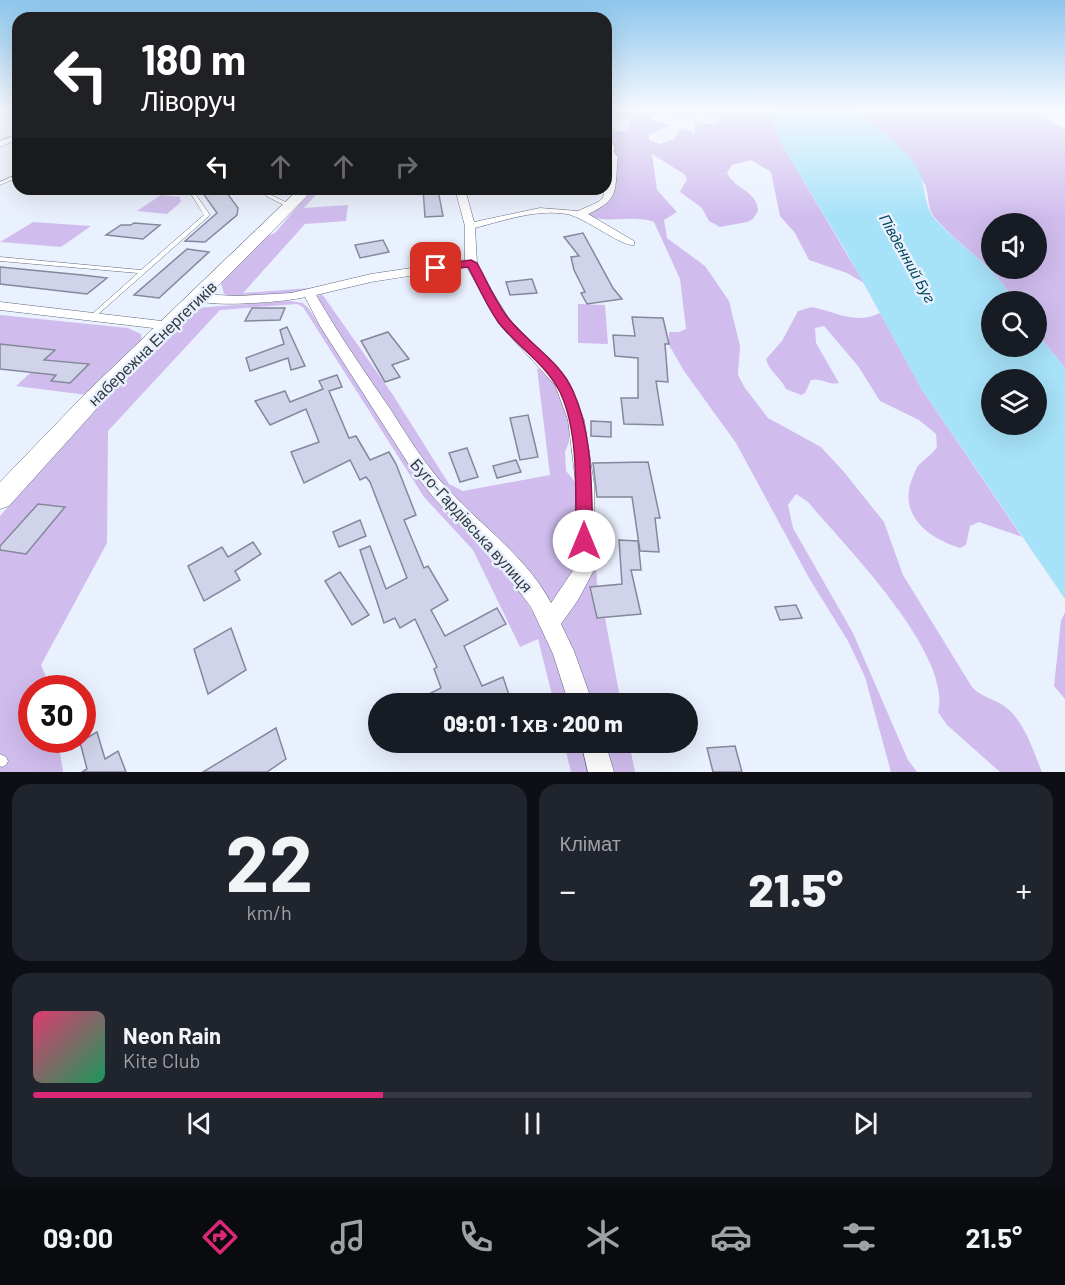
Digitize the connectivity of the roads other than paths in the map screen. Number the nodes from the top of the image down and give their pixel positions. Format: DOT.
graph roads {
  1 [pos="612,154"];
  2 [pos="612,171"];
  3 [pos="194,195"];
  4 [pos="268,195"];
  5 [pos="301,195"];
  6 [pos="462,195"];
  7 [pos="608,195"];
  8 [pos="290,206"];
  9 [pos="579,214"];
  10 [pos="470,226"];
  11 [pos="630,243"];
  12 [pos="0,259"];
  13 [pos="471,263"];
  14 [pos="142,272"];
  15 [pos="309,293"];
  16 [pos="198,298"];
  17 [pos="0,306"];
  18 [pos="93,316"];
  19 [pos="170,326"];
  20 [pos="0,499"];
  21 [pos="550,621"];
  22 [pos="577,693"];
  23 [pos="595,753"];
  24 [pos="601,772"];
  1 -- 2 [label="street"];
  3 -- 14 [label="lane"];
  4 -- 8 [label="lane"];
  5 -- 8 [label="street, набережна Енергетиків"];
  6 -- 10 [label="street"];
  7 -- 9 [label="street"];
  8 -- 16 [label="street, набережна Енергетиків"];
  9 -- 10 [label="street"];
  9 -- 11 [label="street"];
  10 -- 13 [label="street"];
  12 -- 14 [label="lane"];
  13 -- 15 [label="street"];
  13 -- 21 [label="street"];
  14 -- 18 [label="lane"];
  15 -- 16 [label="street"];
  15 -- 21 [label="street, Буго-Гардівська вулиця"];
  16 -- 19 [label="street, набережна Енергетиків"];
  17 -- 18 [label="street"];
  18 -- 19 [label="street"];
  19 -- 20 [label="street, набережна Енергетиків"];
  21 -- 22 [label="street, Буго-Гардівська вулиця"];
  23 -- 24 [label="street"];
}
